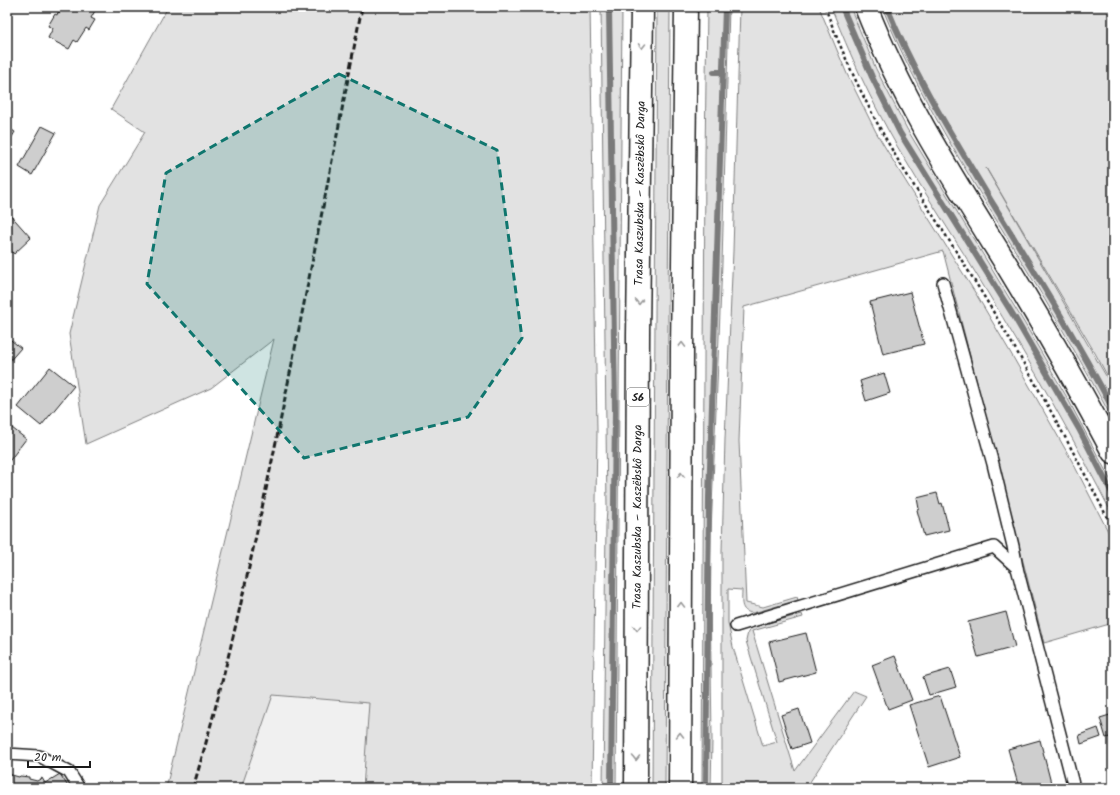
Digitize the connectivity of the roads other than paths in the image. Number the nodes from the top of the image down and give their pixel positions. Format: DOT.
graph roads {
  1 [pos="642,7"];
  2 [pos="686,7"];
  3 [pos="866,7"];
  4 [pos="943,283"];
  5 [pos="1113,452"];
  6 [pos="1017,568"];
  7 [pos="736,626"];
  8 [pos="7,754"];
  9 [pos="78,788"];
  10 [pos="636,788"];
  11 [pos="680,788"];
  12 [pos="1074,788"];
  1 -- 10 [label="main road, Trasa Kaszubska – Kaszëbskô Darga / S6, one-way"];
  11 -- 2 [label="main road, one-way"];
  3 -- 5 [label="main road"];
  4 -- 6 [label="lane"];
  6 -- 7 [label="lane"];
  6 -- 12 [label="lane"];
  8 -- 9 [label="lane"];
}
